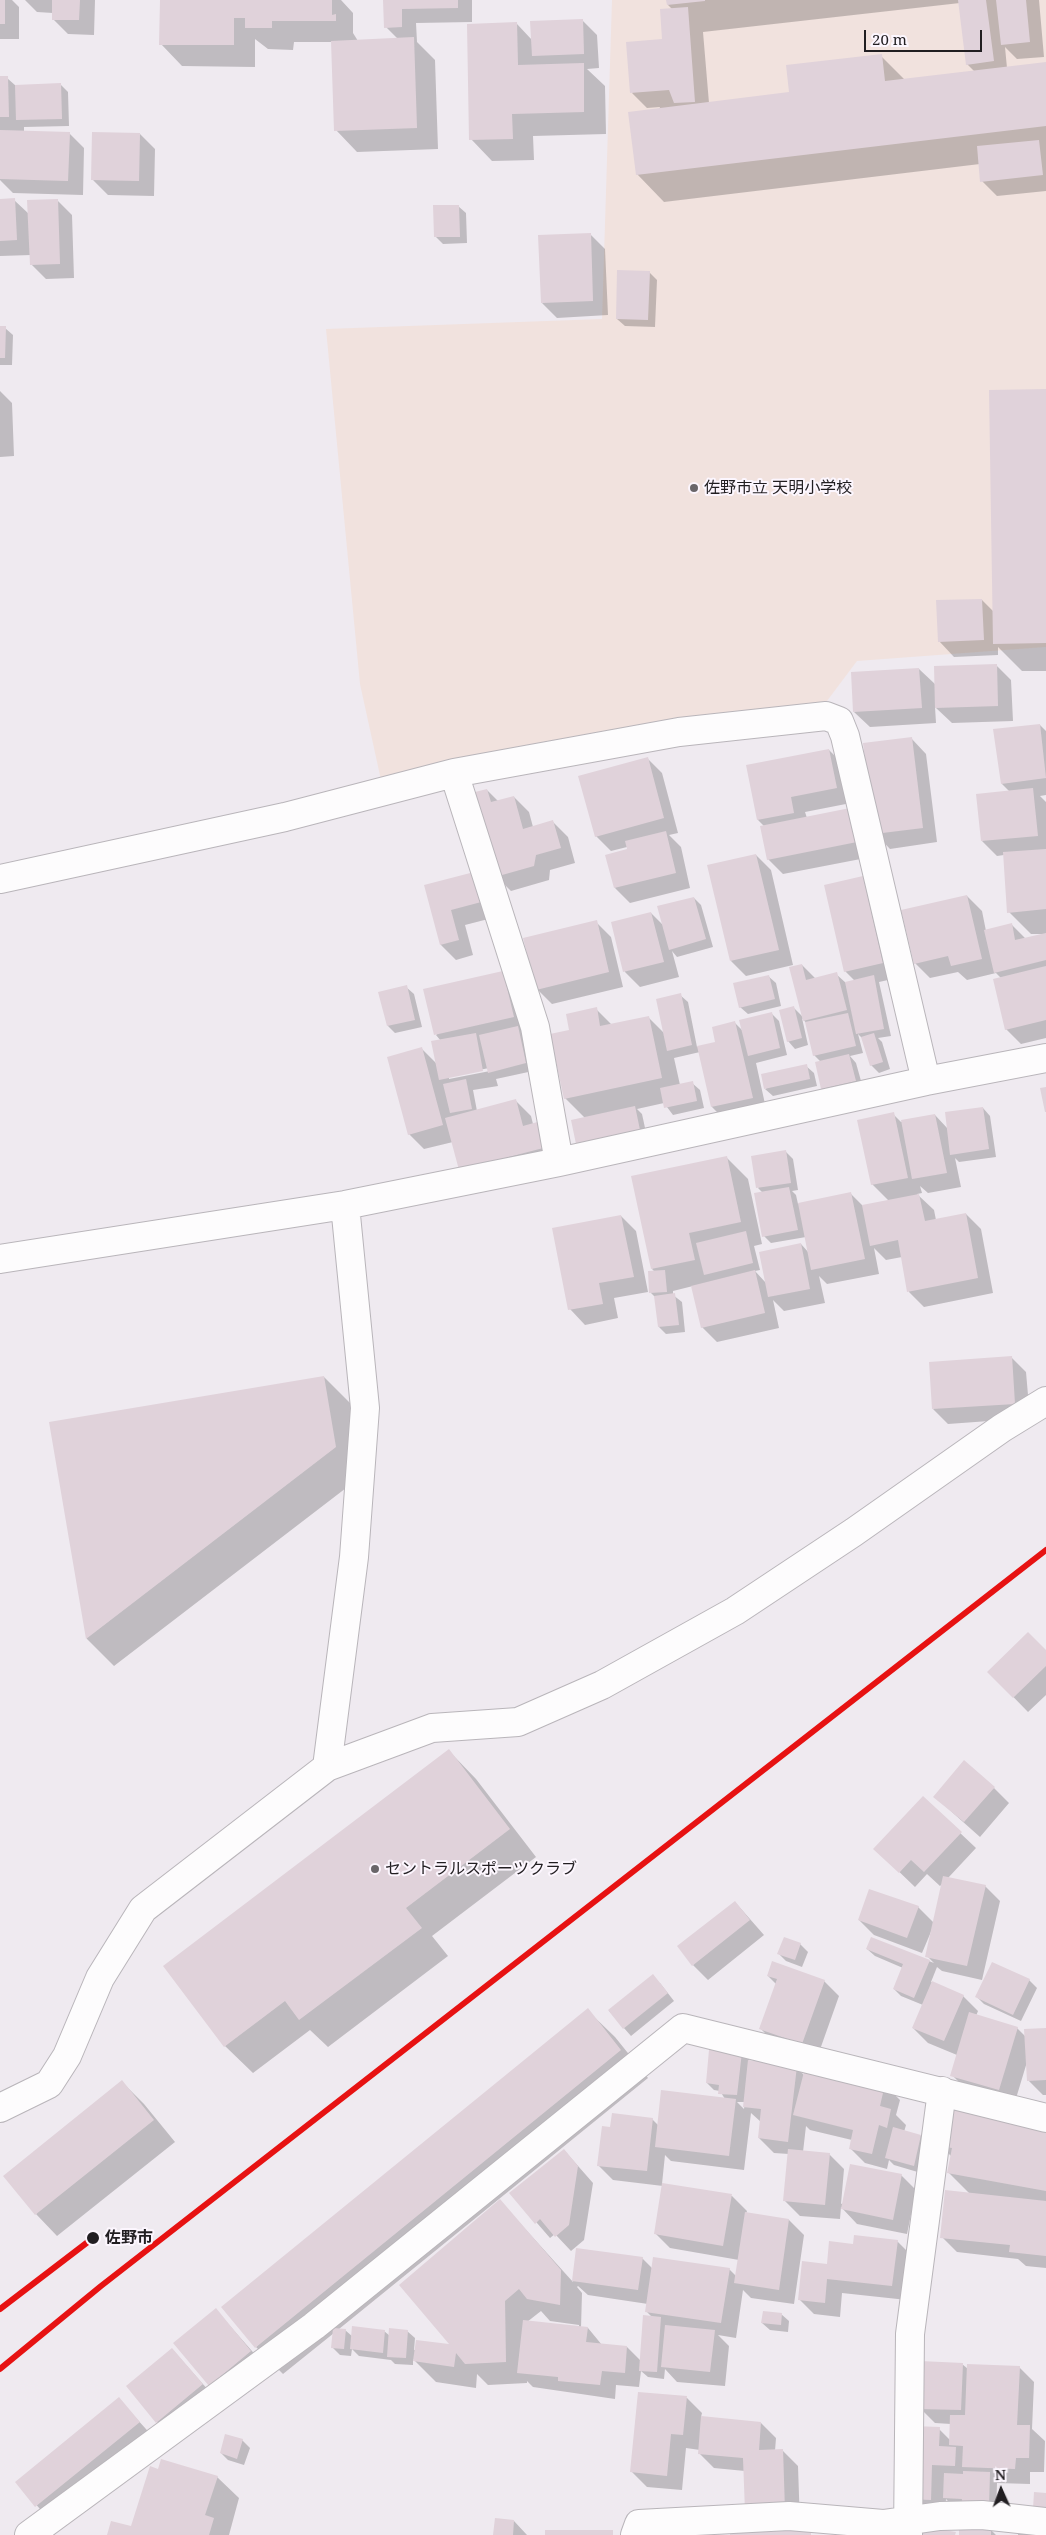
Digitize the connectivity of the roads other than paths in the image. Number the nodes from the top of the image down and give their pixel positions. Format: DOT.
graph roads {
  1 [pos="454,773"];
  2 [pos="0,879"];
  3 [pos="1046,1058"];
  4 [pos="926,1081"];
  5 [pos="559,1162"];
  6 [pos="345,1205"];
  7 [pos="0,1259"];
  8 [pos="1046,1401"];
  9 [pos="328,1767"];
  10 [pos="942,2091"];
  11 [pos="0,2108"];
  12 [pos="1046,2118"];
  13 [pos="1046,2522"];
  14 [pos="909,2528"];
  15 [pos="29,2535"];
  16 [pos="635,2535"];
  1 -- 2 [label="street"];
  1 -- 4 [label="street"];
  1 -- 5 [label="street"];
  3 -- 4 [label="street"];
  4 -- 5 [label="street"];
  5 -- 6 [label="street"];
  6 -- 7 [label="street"];
  6 -- 9 [label="street"];
  8 -- 9 [label="street"];
  9 -- 11 [label="street"];
  10 -- 12 [label="street"];
  10 -- 14 [label="street"];
  10 -- 15 [label="street"];
  13 -- 14 [label="street"];
  14 -- 16 [label="street"];
}
